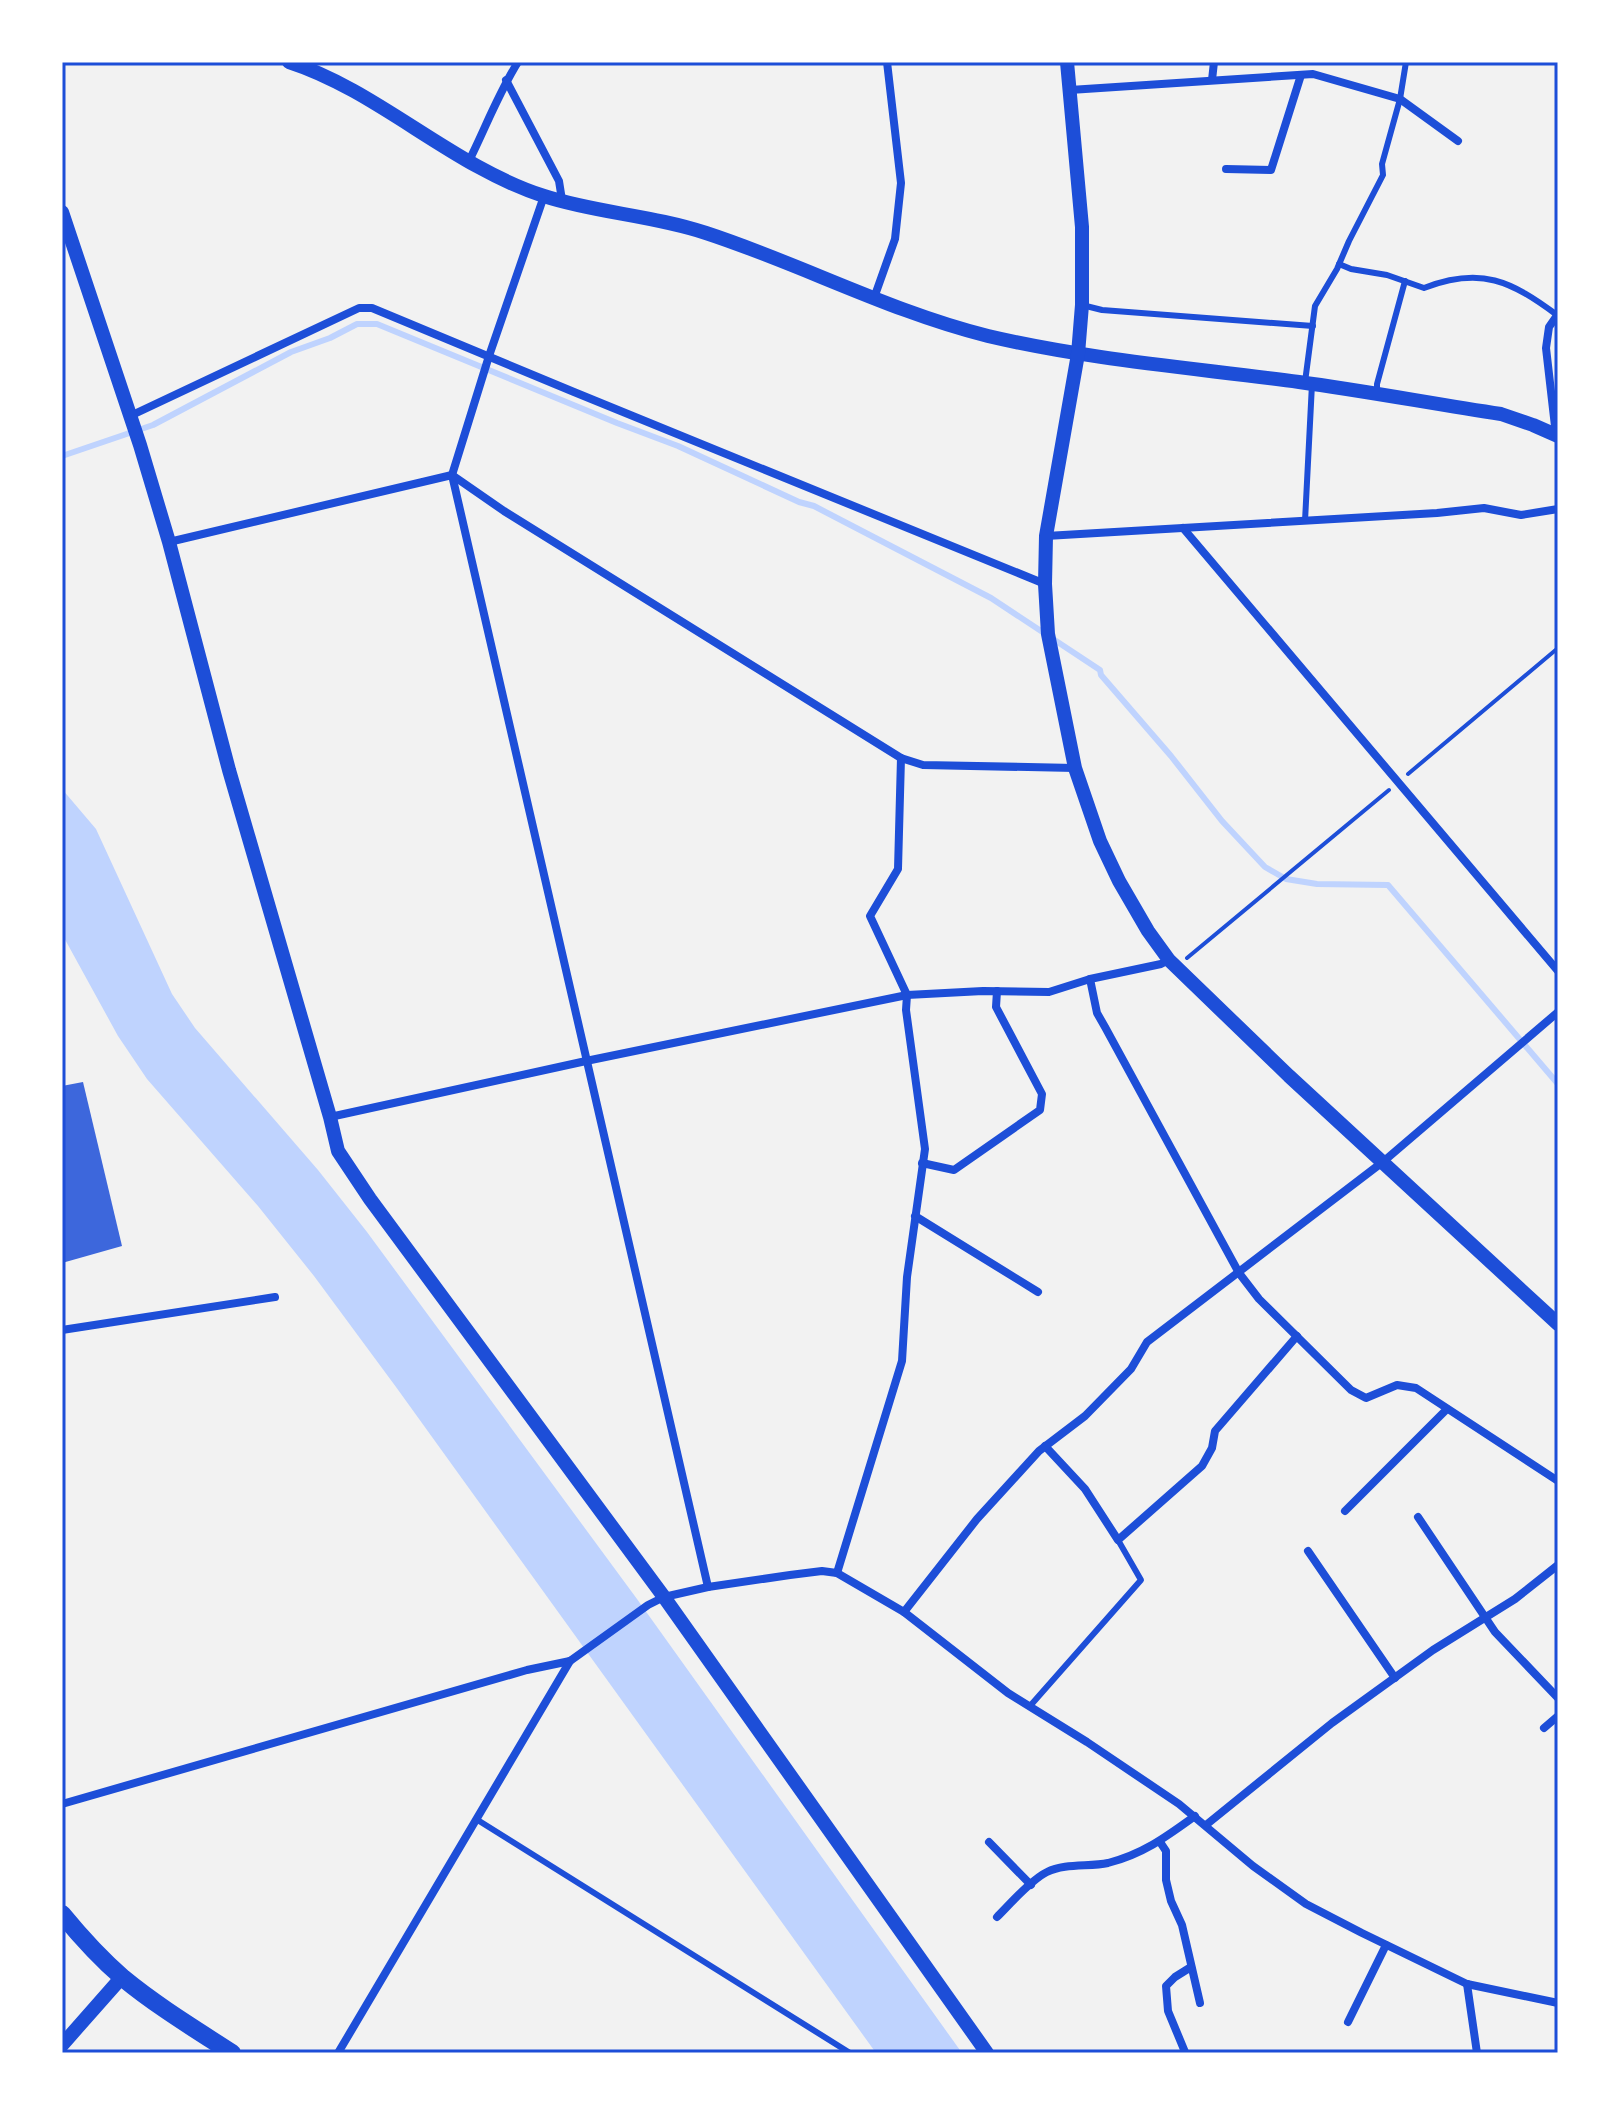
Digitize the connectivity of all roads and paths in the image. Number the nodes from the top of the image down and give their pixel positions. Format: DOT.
graph roads {
  1 [pos="518,62"];
  2 [pos="887,62"];
  3 [pos="1067,62"];
  4 [pos="1214,62"];
  5 [pos="1406,62"];
  6 [pos="296,63"];
  7 [pos="1301,75"];
  8 [pos="506,80"];
  9 [pos="1212,80"];
  10 [pos="1070,90"];
  11 [pos="1400,99"];
  12 [pos="1458,141"];
  13 [pos="468,163"];
  14 [pos="1226,169"];
  15 [pos="544,196"];
  16 [pos="562,200"];
  17 [pos="62,212"];
  18 [pos="1339,264"];
  19 [pos="1405,281"];
  20 [pos="874,298"];
  21 [pos="1082,305"];
  22 [pos="1558,315"];
  23 [pos="1313,326"];
  24 [pos="1078,354"];
  25 [pos="489,356"];
  26 [pos="1309,384"];
  27 [pos="1377,395"];
  28 [pos="130,416"];
  29 [pos="1557,436"];
  30 [pos="452,475"];
  31 [pos="1558,509"];
  32 [pos="1305,521"];
  33 [pos="1183,528"];
  34 [pos="1046,536"];
  35 [pos="169,542"];
  36 [pos="1045,584"];
  37 [pos="1558,648"];
  38 [pos="901,758"];
  39 [pos="1075,768"];
  40 [pos="1398,782"];
  41 [pos="1172,964"];
  42 [pos="1558,971"];
  43 [pos="1090,979"];
  44 [pos="997,991"];
  45 [pos="907,995"];
  46 [pos="1558,1012"];
  47 [pos="586,1061"];
  48 [pos="330,1117"];
  49 [pos="1384,1161"];
  50 [pos="922,1163"];
  51 [pos="915,1216"];
  52 [pos="1239,1273"];
  53 [pos="1038,1292"];
  54 [pos="275,1297"];
  55 [pos="1558,1324"];
  56 [pos="62,1330"];
  57 [pos="1297,1336"];
  58 [pos="1447,1409"];
  59 [pos="1045,1446"];
  60 [pos="1558,1481"];
  61 [pos="1345,1511"];
  62 [pos="1418,1517"];
  63 [pos="1118,1540"];
  64 [pos="1308,1551"];
  65 [pos="1558,1565"];
  66 [pos="837,1573"];
  67 [pos="708,1587"];
  68 [pos="664,1597"];
  69 [pos="904,1612"];
  70 [pos="1485,1618"];
  71 [pos="570,1661"];
  72 [pos="1395,1678"];
  73 [pos="1558,1698"];
  74 [pos="1030,1706"];
  75 [pos="1558,1716"];
  76 [pos="1544,1728"];
  77 [pos="62,1804"];
  78 [pos="1195,1816"];
  79 [pos="476,1819"];
  80 [pos="1206,1825"];
  81 [pos="989,1842"];
  82 [pos="1160,1842"];
  83 [pos="1031,1885"];
  84 [pos="62,1914"];
  85 [pos="997,1917"];
  86 [pos="1386,1945"];
  87 [pos="1191,1967"];
  88 [pos="122,1977"];
  89 [pos="1467,1984"];
  90 [pos="1200,2003"];
  91 [pos="1558,2003"];
  92 [pos="1348,2022"];
  93 [pos="62,2045"];
  94 [pos="232,2053"];
  95 [pos="338,2053"];
  96 [pos="850,2053"];
  97 [pos="987,2053"];
  98 [pos="1182,2053"];
  99 [pos="1477,2053"];
  1 -- 8 [label="street"];
  2 -- 20 [label="street"];
  3 -- 10 [label="street"];
  4 -- 9 [label="street"];
  5 -- 11 [label="lane"];
  6 -- 13 [label="street"];
  7 -- 9 [label="street"];
  7 -- 11 [label="street"];
  7 -- 14 [label="street"];
  8 -- 13 [label="street"];
  8 -- 16 [label="street"];
  9 -- 10 [label="street"];
  10 -- 21 [label="street"];
  11 -- 12 [label="street"];
  11 -- 18 [label="lane"];
  13 -- 15 [label="street"];
  15 -- 16 [label="street"];
  15 -- 25 [label="street"];
  16 -- 20 [label="street"];
  17 -- 28 [label="street"];
  18 -- 19 [label="lane"];
  18 -- 23 [label="lane"];
  19 -- 22 [label="lane"];
  19 -- 27 [label="lane"];
  20 -- 24 [label="street"];
  21 -- 23 [label="lane"];
  21 -- 24 [label="street"];
  22 -- 29 [label="street"];
  23 -- 26 [label="lane"];
  24 -- 26 [label="street"];
  24 -- 34 [label="street"];
  25 -- 28 [label="street"];
  25 -- 30 [label="street"];
  25 -- 36 [label="street"];
  26 -- 27 [label="street"];
  26 -- 32 [label="lane"];
  27 -- 29 [label="street"];
  28 -- 35 [label="street"];
  30 -- 35 [label="street"];
  30 -- 38 [label="street"];
  30 -- 47 [label="street"];
  31 -- 32 [label="street"];
  32 -- 33 [label="street"];
  33 -- 34 [label="street"];
  33 -- 40 [label="street"];
  34 -- 36 [label="street"];
  35 -- 48 [label="street"];
  36 -- 39 [label="street"];
  37 -- 40 [label="path"];
  38 -- 39 [label="street"];
  38 -- 45 [label="street"];
  39 -- 41 [label="street"];
  40 -- 41 [label="path"];
  40 -- 42 [label="street"];
  41 -- 43 [label="street"];
  41 -- 49 [label="street"];
  43 -- 44 [label="street"];
  43 -- 52 [label="street"];
  44 -- 45 [label="street"];
  44 -- 50 [label="street"];
  45 -- 47 [label="street"];
  45 -- 50 [label="street"];
  46 -- 49 [label="street"];
  47 -- 48 [label="street"];
  47 -- 67 [label="street"];
  48 -- 68 [label="street"];
  49 -- 52 [label="street"];
  49 -- 55 [label="street"];
  50 -- 51 [label="street"];
  51 -- 53 [label="street"];
  51 -- 66 [label="street"];
  52 -- 57 [label="street"];
  52 -- 59 [label="street"];
  54 -- 56 [label="street"];
  57 -- 58 [label="street"];
  57 -- 63 [label="street"];
  58 -- 60 [label="street"];
  58 -- 61 [label="street"];
  59 -- 63 [label="street"];
  59 -- 69 [label="street"];
  62 -- 70 [label="street"];
  63 -- 74 [label="lane"];
  64 -- 72 [label="street"];
  65 -- 70 [label="street"];
  66 -- 67 [label="street"];
  66 -- 69 [label="street"];
  67 -- 68 [label="street"];
  68 -- 71 [label="street"];
  68 -- 97 [label="street"];
  69 -- 74 [label="street"];
  70 -- 72 [label="street"];
  70 -- 73 [label="street"];
  71 -- 77 [label="street"];
  71 -- 79 [label="street"];
  72 -- 80 [label="street"];
  74 -- 78 [label="street"];
  75 -- 76 [label="street"];
  78 -- 80 [label="street"];
  78 -- 82 [label="street"];
  79 -- 95 [label="street"];
  79 -- 96 [label="lane"];
  80 -- 86 [label="street"];
  81 -- 83 [label="street"];
  82 -- 83 [label="street"];
  82 -- 87 [label="street"];
  83 -- 85 [label="street"];
  84 -- 88 [label="main road"];
  86 -- 89 [label="street"];
  86 -- 92 [label="street"];
  87 -- 90 [label="street"];
  87 -- 98 [label="street"];
  88 -- 93 [label="street"];
  88 -- 94 [label="main road"];
  89 -- 91 [label="street"];
  89 -- 99 [label="street"];
}
